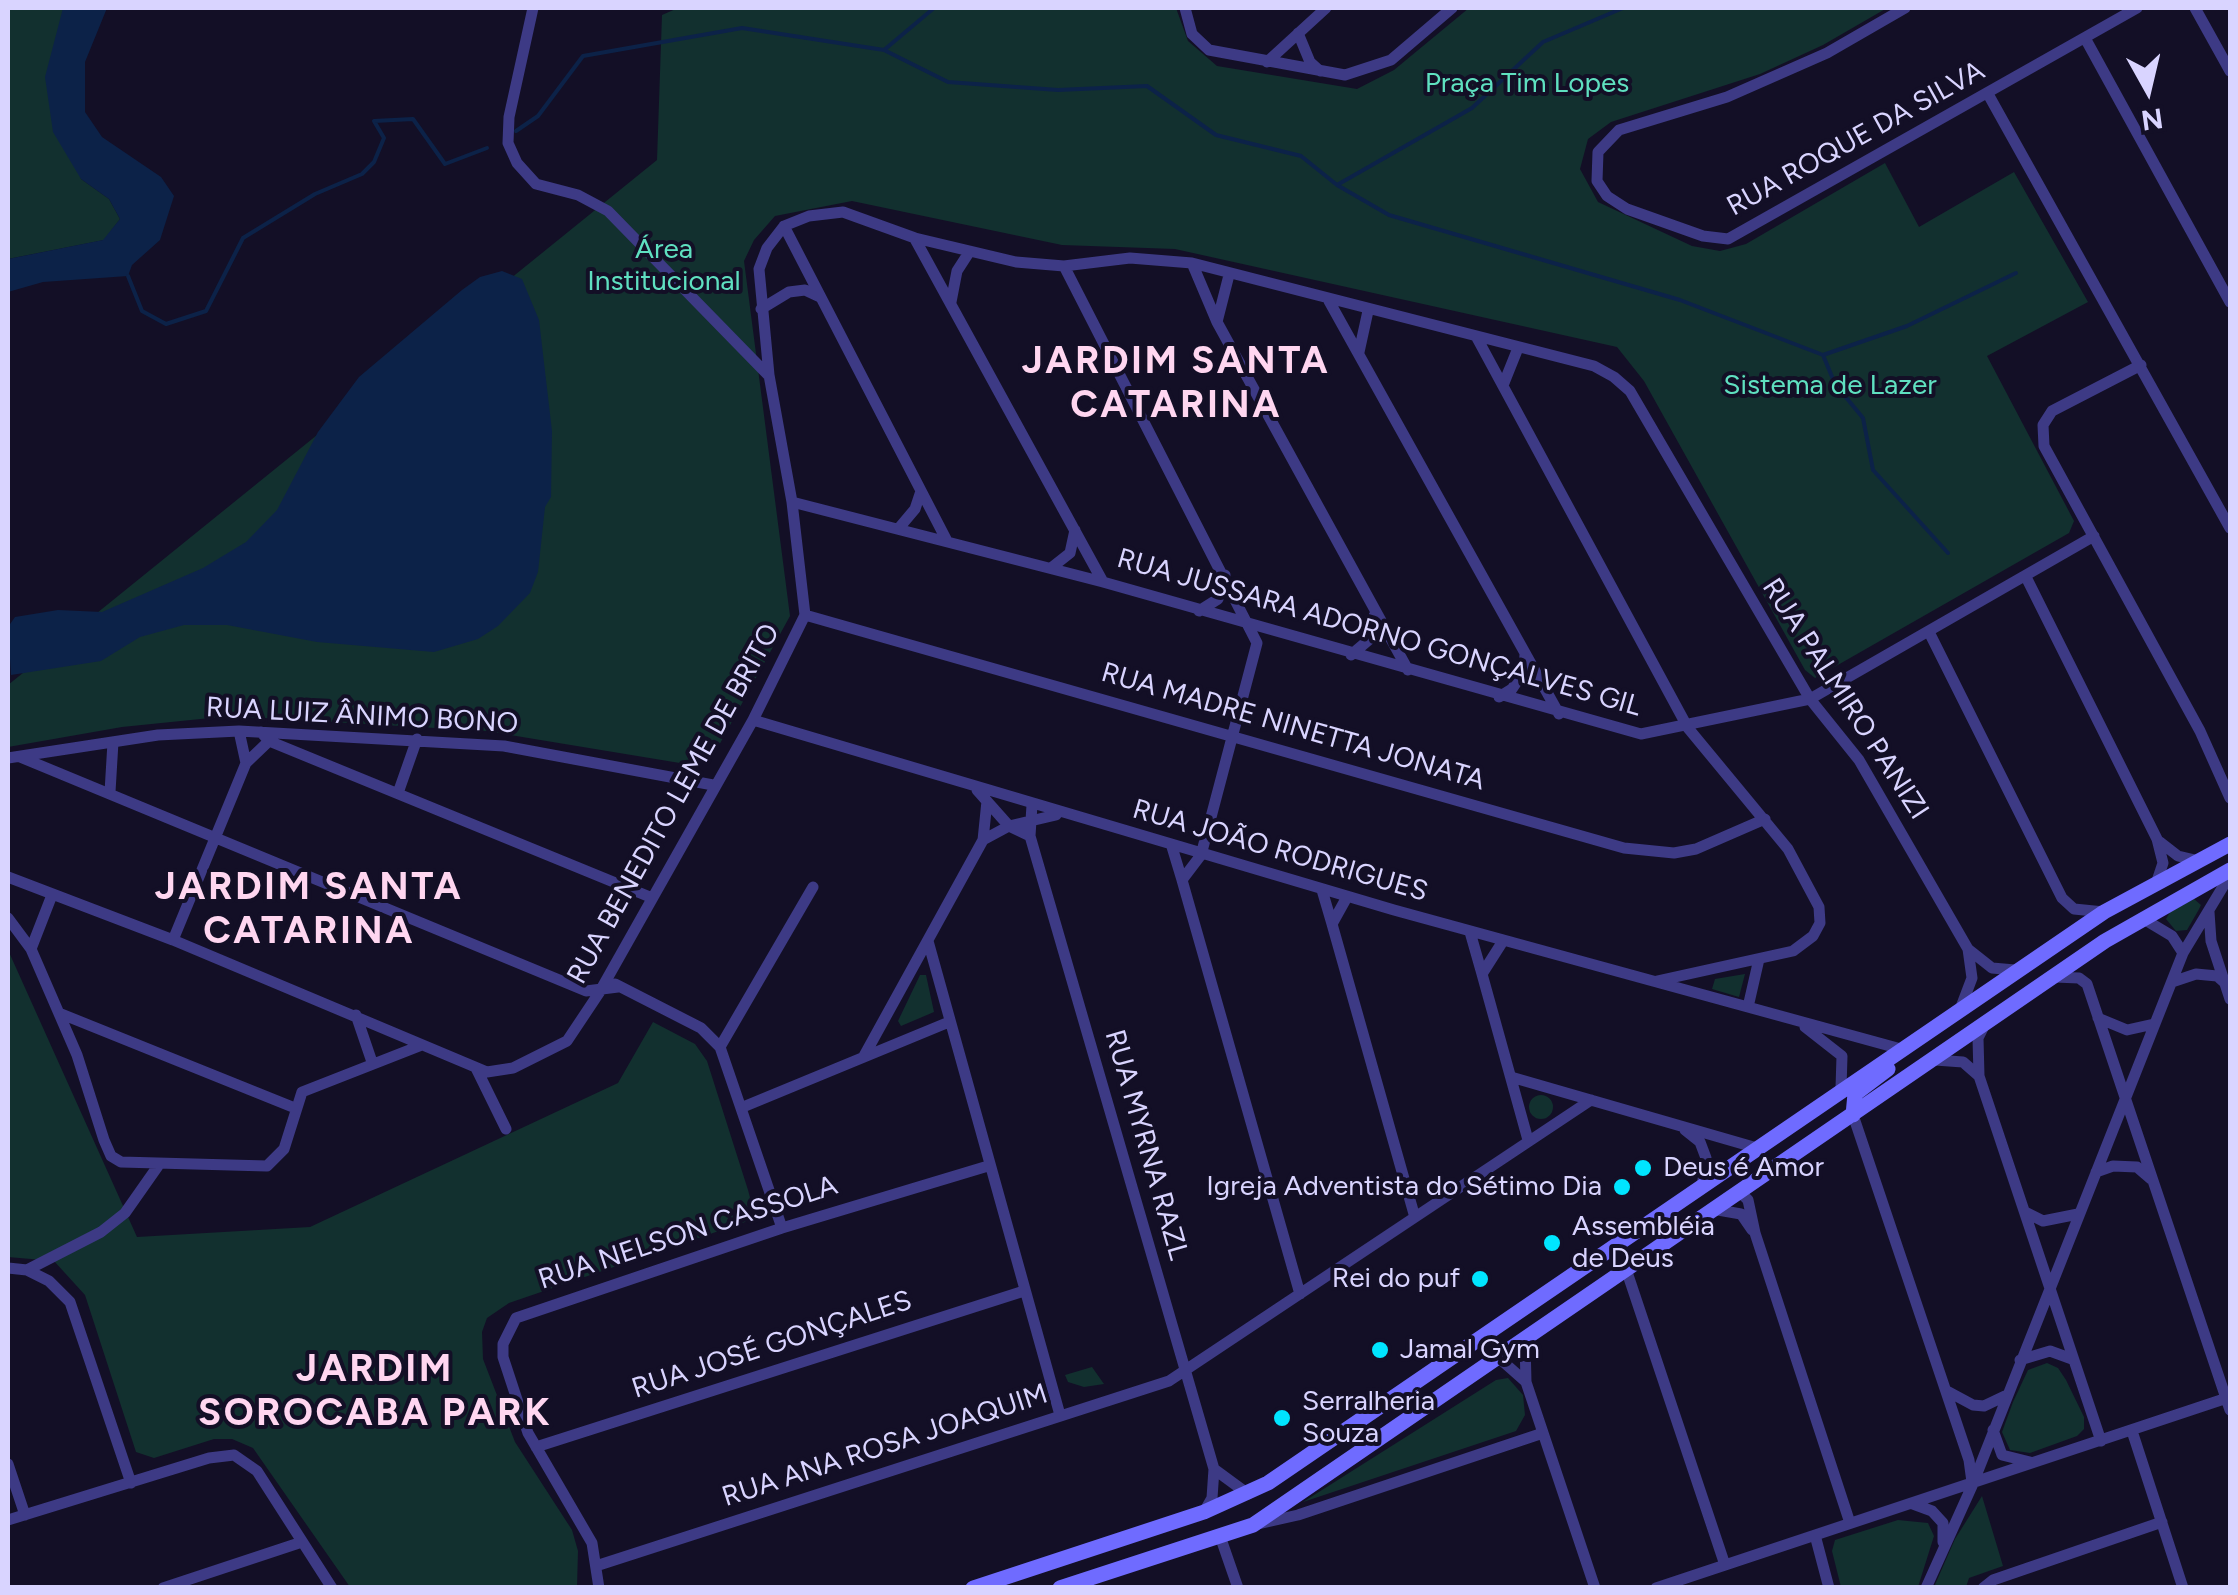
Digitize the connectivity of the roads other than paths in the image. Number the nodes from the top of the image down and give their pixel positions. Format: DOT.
graph roads {
  1 [pos="533,8"];
  2 [pos="1185,8"];
  3 [pos="1326,8"];
  4 [pos="1452,8"];
  5 [pos="1904,8"];
  6 [pos="2137,8"];
  7 [pos="2194,8"];
  8 [pos="1298,33"];
  9 [pos="2085,38"];
  10 [pos="1267,62"];
  11 [pos="1320,71"];
  12 [pos="2230,71"];
  13 [pos="1988,94"];
  14 [pos="784,226"];
  15 [pos="915,238"];
  16 [pos="968,254"];
  17 [pos="1192,262"];
  18 [pos="1064,266"];
  19 [pos="1229,274"];
  20 [pos="820,297"];
  21 [pos="1329,301"];
  22 [pos="951,302"];
  23 [pos="2230,302"];
  24 [pos="761,309"];
  25 [pos="1368,311"];
  26 [pos="1217,322"];
  27 [pos="1478,338"];
  28 [pos="1518,348"];
  29 [pos="1359,352"];
  30 [pos="2141,365"];
  31 [pos="769,375"];
  32 [pos="1504,384"];
  33 [pos="921,491"];
  34 [pos="792,502"];
  35 [pos="899,528"];
  36 [pos="2230,528"];
  37 [pos="1075,530"];
  38 [pos="2094,536"];
  39 [pos="946,540"];
  40 [pos="1051,568"];
  41 [pos="1225,575"];
  42 [pos="2026,577"];
  43 [pos="1102,582"];
  44 [pos="1372,607"];
  45 [pos="1200,612"];
  46 [pos="805,615"];
  47 [pos="1253,628"];
  48 [pos="1928,632"];
  49 [pos="1351,654"];
  50 [pos="1526,654"];
  51 [pos="1408,670"];
  52 [pos="1499,697"];
  53 [pos="1810,699"];
  54 [pos="1559,714"];
  55 [pos="752,720"];
  56 [pos="1688,728"];
  57 [pos="239,730"];
  58 [pos="310,734"];
  59 [pos="265,736"];
  60 [pos="1234,736"];
  61 [pos="416,739"];
  62 [pos="113,742"];
  63 [pos="58,750"];
  64 [pos="12,757"];
  65 [pos="323,762"];
  66 [pos="246,763"];
  67 [pos="77,778"];
  68 [pos="713,784"];
  69 [pos="974,787"];
  70 [pos="110,792"];
  71 [pos="398,793"];
  72 [pos="2230,798"];
  73 [pos="987,801"];
  74 [pos="1031,811"];
  75 [pos="1062,814"];
  76 [pos="1048,816"];
  77 [pos="1765,819"];
  78 [pos="1009,826"];
  79 [pos="1030,836"];
  80 [pos="216,837"];
  81 [pos="2157,839"];
  82 [pos="983,840"];
  83 [pos="2230,844"];
  84 [pos="1172,847"];
  85 [pos="1202,855"];
  86 [pos="2195,860"];
  87 [pos="2230,873"];
  88 [pos="8,877"];
  89 [pos="1182,880"];
  90 [pos="2157,880"];
  91 [pos="813,887"];
  92 [pos="1322,890"];
  93 [pos="52,895"];
  94 [pos="650,897"];
  95 [pos="1347,897"];
  96 [pos="2210,906"];
  97 [pos="2107,910"];
  98 [pos="8,918"];
  99 [pos="2142,918"];
  100 [pos="1332,924"];
  101 [pos="1470,932"];
  102 [pos="173,940"];
  103 [pos="928,941"];
  104 [pos="1503,941"];
  105 [pos="31,949"];
  106 [pos="1968,949"];
  107 [pos="2183,953"];
  108 [pos="1759,959"];
  109 [pos="2019,969"];
  110 [pos="609,974"];
  111 [pos="1482,974"];
  112 [pos="2055,977"];
  113 [pos="1653,982"];
  114 [pos="2172,982"];
  115 [pos="2226,984"];
  116 [pos="618,988"];
  117 [pos="599,993"];
  118 [pos="2230,999"];
  119 [pos="1748,1007"];
  120 [pos="1960,1008"];
  121 [pos="59,1014"];
  122 [pos="356,1015"];
  123 [pos="2098,1018"];
  124 [pos="949,1022"];
  125 [pos="1797,1022"];
  126 [pos="2154,1024"];
  127 [pos="880,1027"];
  128 [pos="1983,1028"];
  129 [pos="893,1044"];
  130 [pos="422,1045"];
  131 [pos="720,1046"];
  132 [pos="1901,1049"];
  133 [pos="864,1056"];
  134 [pos="1935,1060"];
  135 [pos="372,1062"];
  136 [pos="476,1068"];
  137 [pos="500,1072"];
  138 [pos="1979,1076"];
  139 [pos="1510,1077"];
  140 [pos="1841,1088"];
  141 [pos="2126,1098"];
  142 [pos="1590,1100"];
  143 [pos="494,1102"];
  144 [pos="743,1107"];
  145 [pos="294,1108"];
  146 [pos="1854,1115"];
  147 [pos="1678,1124"];
  148 [pos="506,1130"];
  149 [pos="1528,1140"];
  150 [pos="1757,1148"];
  151 [pos="158,1166"];
  152 [pos="988,1166"];
  153 [pos="2096,1172"];
  154 [pos="2152,1180"];
  155 [pos="1760,1181"];
  156 [pos="1708,1183"];
  157 [pos="1742,1194"];
  158 [pos="1718,1210"];
  159 [pos="2025,1212"];
  160 [pos="1414,1214"];
  161 [pos="2078,1214"];
  162 [pos="1752,1216"];
  163 [pos="782,1228"];
  164 [pos="1754,1233"];
  165 [pos="8,1268"];
  166 [pos="27,1270"];
  167 [pos="1627,1272"];
  168 [pos="2049,1286"];
  169 [pos="1024,1292"];
  170 [pos="1300,1294"];
  171 [pos="1525,1342"];
  172 [pos="1458,1355"];
  173 [pos="1500,1358"];
  174 [pos="2020,1360"];
  175 [pos="2074,1361"];
  176 [pos="1186,1372"];
  177 [pos="1526,1382"];
  178 [pos="1944,1388"];
  179 [pos="2005,1396"];
  180 [pos="2229,1402"];
  181 [pos="1060,1415"];
  182 [pos="1992,1430"];
  183 [pos="2132,1430"];
  184 [pos="1543,1432"];
  185 [pos="2101,1441"];
  186 [pos="536,1447"];
  187 [pos="2034,1462"];
  188 [pos="8,1464"];
  189 [pos="1214,1469"];
  190 [pos="131,1482"];
  191 [pos="1972,1486"];
  192 [pos="1248,1494"];
  193 [pos="1913,1504"];
  194 [pos="1204,1512"];
  195 [pos="25,1515"];
  196 [pos="8,1520"];
  197 [pos="2162,1522"];
  198 [pos="1850,1523"];
  199 [pos="1253,1525"];
  200 [pos="1815,1535"];
  201 [pos="1220,1536"];
  202 [pos="302,1542"];
  203 [pos="1942,1548"];
  204 [pos="1725,1564"];
  205 [pos="598,1565"];
  206 [pos="1694,1581"];
  207 [pos="163,1588"];
  208 [pos="332,1588"];
  209 [pos="599,1588"];
  210 [pos="973,1588"];
  211 [pos="1060,1588"];
  212 [pos="1238,1588"];
  213 [pos="1595,1588"];
  214 [pos="1656,1588"];
  215 [pos="1828,1588"];
  216 [pos="1926,1588"];
  217 [pos="1983,1588"];
  218 [pos="2183,1588"];
  1 -- 31 [label="street"];
  2 -- 10 [label="street"];
  3 -- 8 [label="street"];
  4 -- 11 [label="street"];
  5 -- 13 [label="street, RUA ROQUE DA SILVA"];
  6 -- 9 [label="street, RUA ROQUE DA SILVA"];
  7 -- 12 [label="street"];
  8 -- 10 [label="street"];
  8 -- 11 [label="street"];
  9 -- 13 [label="street, RUA ROQUE DA SILVA"];
  9 -- 23 [label="street"];
  10 -- 11 [label="street"];
  13 -- 30 [label="street"];
  14 -- 15 [label="street"];
  14 -- 20 [label="street"];
  14 -- 24 [label="street, RUA BENEDITO LEME DE BRITO"];
  15 -- 16 [label="street"];
  15 -- 22 [label="street"];
  16 -- 18 [label="street"];
  16 -- 22 [label="street"];
  17 -- 18 [label="street"];
  17 -- 19 [label="street"];
  17 -- 26 [label="street"];
  18 -- 41 [label="street"];
  19 -- 21 [label="street"];
  19 -- 26 [label="street"];
  20 -- 24 [label="street"];
  20 -- 33 [label="street"];
  21 -- 25 [label="street"];
  21 -- 29 [label="street"];
  22 -- 37 [label="street"];
  24 -- 31 [label="street, RUA BENEDITO LEME DE BRITO"];
  25 -- 27 [label="street"];
  25 -- 29 [label="street"];
  26 -- 44 [label="street"];
  27 -- 28 [label="street"];
  27 -- 32 [label="street"];
  28 -- 32 [label="street"];
  28 -- 53 [label="street, RUA PALMIRO PANIZI"];
  29 -- 50 [label="street"];
  30 -- 36 [label="street"];
  30 -- 38 [label="street"];
  31 -- 34 [label="street, RUA BENEDITO LEME DE BRITO"];
  32 -- 56 [label="street"];
  33 -- 35 [label="street"];
  33 -- 39 [label="street"];
  34 -- 35 [label="street, RUA JUSSARA ADORNO GONÇALVES GIL"];
  34 -- 46 [label="street, RUA BENEDITO LEME DE BRITO"];
  35 -- 39 [label="street, RUA JUSSARA ADORNO GONÇALVES GIL"];
  37 -- 40 [label="street"];
  37 -- 43 [label="street"];
  38 -- 42 [label="street, RUA JUSSARA ADORNO GONÇALVES GIL"];
  38 -- 72 [label="street"];
  39 -- 40 [label="street, RUA JUSSARA ADORNO GONÇALVES GIL"];
  40 -- 43 [label="street, RUA JUSSARA ADORNO GONÇALVES GIL"];
  41 -- 45 [label="street"];
  41 -- 47 [label="street"];
  42 -- 48 [label="street, RUA JUSSARA ADORNO GONÇALVES GIL"];
  42 -- 81 [label="street"];
  43 -- 45 [label="street, RUA JUSSARA ADORNO GONÇALVES GIL"];
  44 -- 49 [label="street"];
  44 -- 51 [label="street"];
  45 -- 47 [label="street, RUA JUSSARA ADORNO GONÇALVES GIL"];
  46 -- 55 [label="street, RUA BENEDITO LEME DE BRITO"];
  46 -- 60 [label="street, RUA MADRE NINETTA JONATA"];
  47 -- 49 [label="street, RUA JUSSARA ADORNO GONÇALVES GIL"];
  47 -- 60 [label="street"];
  48 -- 53 [label="street, RUA JUSSARA ADORNO GONÇALVES GIL"];
  48 -- 97 [label="street"];
  49 -- 51 [label="street, RUA JUSSARA ADORNO GONÇALVES GIL"];
  50 -- 52 [label="street"];
  50 -- 54 [label="street"];
  51 -- 52 [label="street, RUA JUSSARA ADORNO GONÇALVES GIL"];
  52 -- 54 [label="street, RUA JUSSARA ADORNO GONÇALVES GIL"];
  53 -- 56 [label="street, RUA JUSSARA ADORNO GONÇALVES GIL"];
  53 -- 106 [label="street, RUA PALMIRO PANIZI"];
  54 -- 56 [label="street, RUA JUSSARA ADORNO GONÇALVES GIL"];
  55 -- 68 [label="street, RUA BENEDITO LEME DE BRITO"];
  55 -- 69 [label="street, RUA JOÃO RODRIGUES"];
  56 -- 77 [label="street"];
  57 -- 59 [label="street, RUA LUIZ ÂNIMO BONO"];
  57 -- 62 [label="street, RUA LUIZ ÂNIMO BONO"];
  57 -- 66 [label="street"];
  58 -- 59 [label="street, RUA LUIZ ÂNIMO BONO"];
  58 -- 61 [label="street, RUA LUIZ ÂNIMO BONO"];
  58 -- 65 [label="street"];
  59 -- 65 [label="street"];
  59 -- 66 [label="street"];
  60 -- 77 [label="street, RUA MADRE NINETTA JONATA"];
  60 -- 85 [label="street"];
  61 -- 68 [label="street, RUA LUIZ ÂNIMO BONO"];
  61 -- 71 [label="street"];
  62 -- 63 [label="street, RUA LUIZ ÂNIMO BONO"];
  62 -- 70 [label="street"];
  63 -- 64 [label="street, RUA LUIZ ÂNIMO BONO"];
  63 -- 67 [label="street"];
  64 -- 67 [label="street"];
  65 -- 71 [label="street"];
  66 -- 80 [label="street"];
  67 -- 70 [label="street"];
  68 -- 94 [label="street, RUA BENEDITO LEME DE BRITO"];
  69 -- 73 [label="street"];
  69 -- 74 [label="street, RUA JOÃO RODRIGUES"];
  70 -- 80 [label="street"];
  71 -- 94 [label="street"];
  73 -- 78 [label="street"];
  73 -- 82 [label="street"];
  74 -- 75 [label="street, RUA JOÃO RODRIGUES"];
  74 -- 76 [label="street"];
  74 -- 78 [label="street"];
  74 -- 79 [label="street, RUA MYRNA RAZL"];
  75 -- 76 [label="street"];
  75 -- 84 [label="street, RUA JOÃO RODRIGUES"];
  76 -- 79 [label="street"];
  77 -- 108 [label="street"];
  78 -- 79 [label="street"];
  78 -- 82 [label="street"];
  79 -- 176 [label="street, RUA MYRNA RAZL"];
  80 -- 102 [label="street"];
  80 -- 117 [label="street"];
  81 -- 86 [label="street"];
  81 -- 90 [label="street"];
  82 -- 103 [label="street"];
  83 -- 86 [label="main road"];
  84 -- 85 [label="street, RUA JOÃO RODRIGUES"];
  84 -- 89 [label="street"];
  85 -- 89 [label="street"];
  85 -- 92 [label="street, RUA JOÃO RODRIGUES"];
  86 -- 90 [label="main road"];
  87 -- 96 [label="street"];
  87 -- 99 [label="main road"];
  88 -- 93 [label="street"];
  89 -- 170 [label="street"];
  90 -- 97 [label="main road"];
  91 -- 131 [label="street"];
  92 -- 95 [label="street, RUA JOÃO RODRIGUES"];
  92 -- 100 [label="street"];
  93 -- 102 [label="street"];
  93 -- 105 [label="street"];
  94 -- 110 [label="street, RUA BENEDITO LEME DE BRITO"];
  95 -- 100 [label="street"];
  95 -- 101 [label="street, RUA JOÃO RODRIGUES"];
  96 -- 107 [label="street"];
  96 -- 115 [label="street"];
  97 -- 99 [label="main road"];
  97 -- 109 [label="main road"];
  98 -- 105 [label="street"];
  99 -- 107 [label="street"];
  99 -- 112 [label="main road"];
  100 -- 160 [label="street"];
  101 -- 104 [label="street, RUA JOÃO RODRIGUES"];
  101 -- 111 [label="street"];
  102 -- 122 [label="street"];
  103 -- 124 [label="street"];
  103 -- 127 [label="street"];
  104 -- 111 [label="street"];
  104 -- 113 [label="street, RUA JOÃO RODRIGUES"];
  105 -- 121 [label="street"];
  106 -- 109 [label="street"];
  106 -- 120 [label="street"];
  107 -- 114 [label="street"];
  108 -- 113 [label="street"];
  108 -- 119 [label="street"];
  109 -- 120 [label="main road"];
  110 -- 116 [label="street"];
  110 -- 117 [label="street, RUA BENEDITO LEME DE BRITO"];
  111 -- 139 [label="street"];
  112 -- 123 [label="street"];
  112 -- 128 [label="main road"];
  113 -- 119 [label="street, RUA JOÃO RODRIGUES"];
  114 -- 115 [label="street"];
  114 -- 126 [label="street"];
  115 -- 118 [label="street"];
  116 -- 117 [label="street"];
  116 -- 131 [label="street"];
  117 -- 137 [label="street, RUA BENEDITO LEME DE BRITO"];
  119 -- 125 [label="street, RUA JOÃO RODRIGUES"];
  120 -- 132 [label="main road"];
  120 -- 146 [label="main road"];
  121 -- 145 [label="street"];
  121 -- 151 [label="street"];
  122 -- 130 [label="street"];
  122 -- 135 [label="street"];
  123 -- 126 [label="street"];
  123 -- 141 [label="street"];
  124 -- 129 [label="street"];
  124 -- 152 [label="street"];
  125 -- 132 [label="street, RUA JOÃO RODRIGUES"];
  125 -- 140 [label="street, RUA JOÃO RODRIGUES"];
  126 -- 141 [label="street"];
  127 -- 129 [label="street"];
  127 -- 133 [label="street"];
  128 -- 134 [label="main road"];
  128 -- 138 [label="street"];
  129 -- 133 [label="street"];
  130 -- 135 [label="street"];
  130 -- 136 [label="street"];
  131 -- 144 [label="street"];
  132 -- 140 [label="main road"];
  133 -- 144 [label="street"];
  134 -- 138 [label="street"];
  134 -- 146 [label="main road"];
  135 -- 145 [label="street"];
  136 -- 137 [label="street"];
  136 -- 143 [label="street"];
  137 -- 143 [label="street"];
  138 -- 159 [label="street"];
  139 -- 142 [label="street"];
  139 -- 149 [label="street"];
  140 -- 150 [label="main road"];
  141 -- 153 [label="street"];
  141 -- 154 [label="street"];
  142 -- 147 [label="street"];
  142 -- 149 [label="street, RUA ANA ROSA JOAQUIM"];
  143 -- 148 [label="street"];
  144 -- 163 [label="street"];
  145 -- 151 [label="street"];
  146 -- 155 [label="main road"];
  146 -- 178 [label="street"];
  147 -- 150 [label="street"];
  147 -- 156 [label="street"];
  149 -- 160 [label="street, RUA ANA ROSA JOAQUIM"];
  150 -- 156 [label="main road"];
  151 -- 166 [label="street"];
  152 -- 163 [label="street, RUA NELSON CASSOLA"];
  152 -- 169 [label="street"];
  153 -- 154 [label="street"];
  153 -- 161 [label="street"];
  154 -- 180 [label="street"];
  155 -- 157 [label="main road"];
  155 -- 162 [label="street"];
  156 -- 157 [label="main road"];
  156 -- 172 [label="main road"];
  157 -- 158 [label="main road"];
  157 -- 162 [label="street"];
  158 -- 164 [label="street"];
  158 -- 167 [label="main road"];
  159 -- 161 [label="street"];
  159 -- 168 [label="street"];
  160 -- 170 [label="street, RUA ANA ROSA JOAQUIM"];
  161 -- 168 [label="street"];
  162 -- 164 [label="street"];
  163 -- 186 [label="street, RUA NELSON CASSOLA"];
  164 -- 198 [label="street"];
  165 -- 166 [label="street"];
  166 -- 190 [label="street"];
  167 -- 171 [label="main road"];
  167 -- 204 [label="street"];
  168 -- 174 [label="street"];
  168 -- 175 [label="street"];
  169 -- 181 [label="street"];
  169 -- 186 [label="street, RUA JOSÉ GONÇALES"];
  170 -- 176 [label="street, RUA ANA ROSA JOAQUIM"];
  171 -- 173 [label="main road"];
  171 -- 177 [label="street"];
  172 -- 173 [label="main road"];
  172 -- 192 [label="main road"];
  173 -- 177 [label="street"];
  173 -- 199 [label="main road"];
  174 -- 175 [label="street"];
  174 -- 179 [label="street"];
  175 -- 185 [label="street"];
  176 -- 181 [label="street, RUA ANA ROSA JOAQUIM"];
  176 -- 189 [label="street, RUA MYRNA RAZL"];
  177 -- 184 [label="street"];
  178 -- 179 [label="street"];
  178 -- 191 [label="street"];
  179 -- 182 [label="street"];
  180 -- 183 [label="street"];
  181 -- 205 [label="street, RUA ANA ROSA JOAQUIM"];
  182 -- 187 [label="street"];
  182 -- 191 [label="street"];
  183 -- 185 [label="street"];
  183 -- 197 [label="street"];
  184 -- 199 [label="street"];
  184 -- 213 [label="street"];
  185 -- 187 [label="street"];
  186 -- 205 [label="street, RUA NELSON CASSOLA"];
  187 -- 191 [label="street"];
  188 -- 195 [label="street"];
  189 -- 192 [label="street"];
  189 -- 194 [label="street, RUA MYRNA RAZL"];
  190 -- 195 [label="street"];
  190 -- 202 [label="street"];
  191 -- 193 [label="street"];
  191 -- 203 [label="street"];
  192 -- 194 [label="main road"];
  193 -- 198 [label="street"];
  193 -- 203 [label="street"];
  194 -- 210 [label="main road"];
  195 -- 196 [label="street"];
  197 -- 217 [label="street"];
  197 -- 218 [label="street"];
  198 -- 200 [label="street"];
  199 -- 201 [label="main road"];
  200 -- 204 [label="street"];
  200 -- 215 [label="street"];
  201 -- 211 [label="main road"];
  201 -- 212 [label="street"];
  202 -- 207 [label="street"];
  202 -- 208 [label="street"];
  203 -- 216 [label="street"];
  204 -- 206 [label="street"];
  205 -- 209 [label="street, RUA NELSON CASSOLA"];
  206 -- 214 [label="street"];
}
